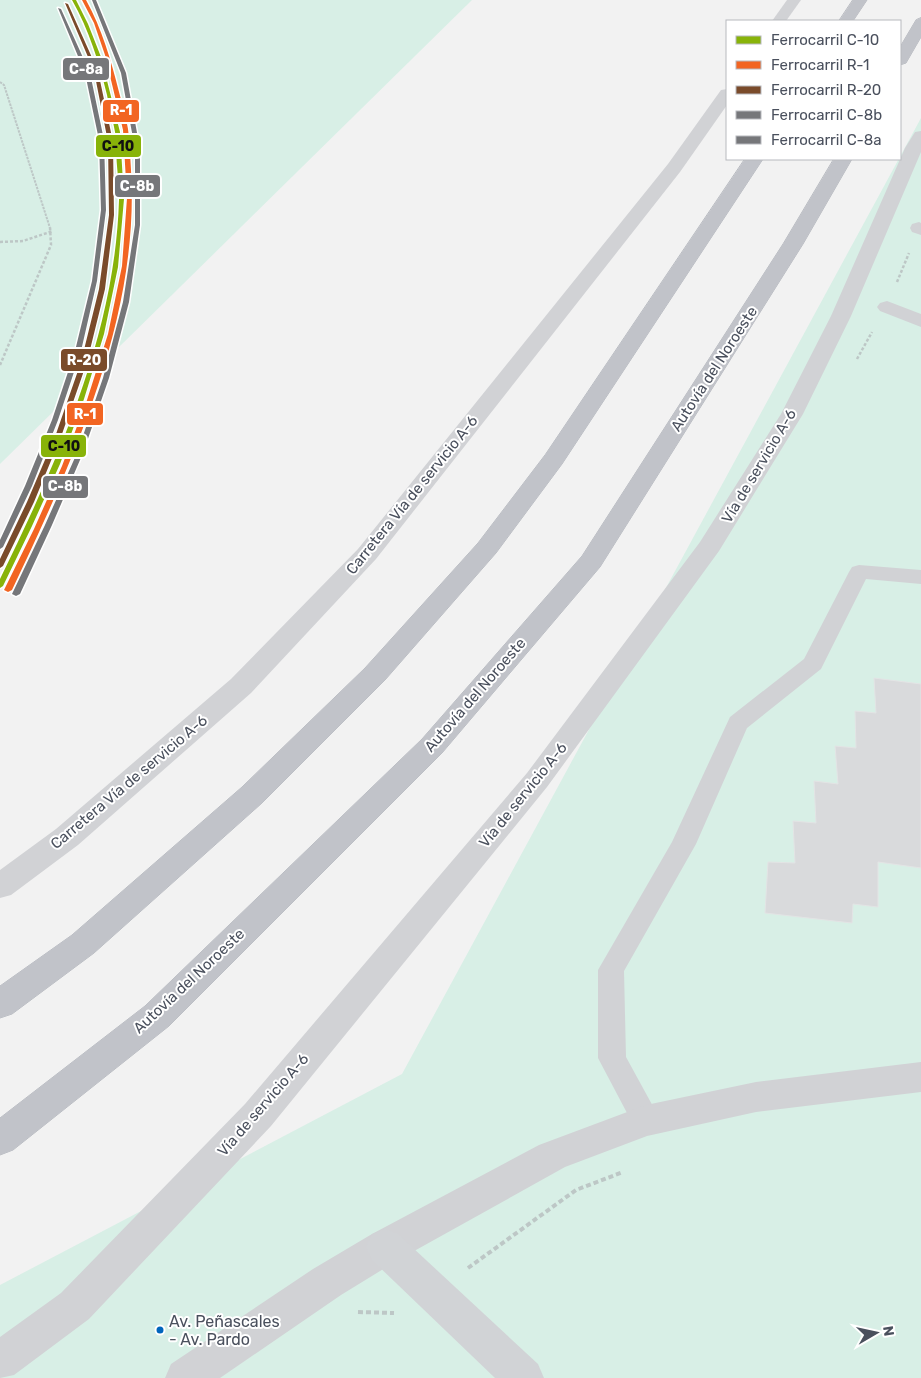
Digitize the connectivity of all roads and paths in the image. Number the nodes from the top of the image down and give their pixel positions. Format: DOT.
graph roads {
  1 [pos="794,0"];
  2 [pos="860,0"];
  3 [pos="780,20"];
  4 [pos="847,20"];
  5 [pos="921,23"];
  6 [pos="901,58"];
  7 [pos="0,82"];
  8 [pos="726,95"];
  9 [pos="921,136"];
  10 [pos="753,160"];
  11 [pos="842,160"];
  12 [pos="53,231"];
  13 [pos="0,242"];
  14 [pos="887,307"];
  15 [pos="921,321"];
  16 [pos="0,365"];
  17 [pos="921,577"];
  18 [pos="0,886"];
  19 [pos="0,1004"];
  20 [pos="921,1077"];
  21 [pos="646,1121"];
  22 [pos="0,1139"];
  23 [pos="626,1170"];
  24 [pos="385,1247"];
  25 [pos="438,1298"];
  26 [pos="351,1317"];
  27 [pos="0,1362"];
  28 [pos="185,1378"];
  29 [pos="524,1378"];
  1 -- 3 [label="street"];
  2 -- 4 [label="highway"];
  5 -- 6 [label="highway"];
  7 -- 12 [label="path"];
  8 -- 18 [label="street, Carretera Vía de servicio A-6"];
  9 -- 27 [label="street, Vía de servicio A-6"];
  10 -- 19 [label="highway"];
  11 -- 22 [label="highway, Autovía del Noroeste"];
  12 -- 13 [label="path"];
  12 -- 16 [label="path"];
  14 -- 15 [label="street"];
  17 -- 21 [label="lane"];
  20 -- 21 [label="street"];
  21 -- 24 [label="street"];
  23 -- 25 [label="path"];
  24 -- 25 [label="street"];
  24 -- 28 [label="street"];
  25 -- 26 [label="path"];
  25 -- 29 [label="street"];
}
